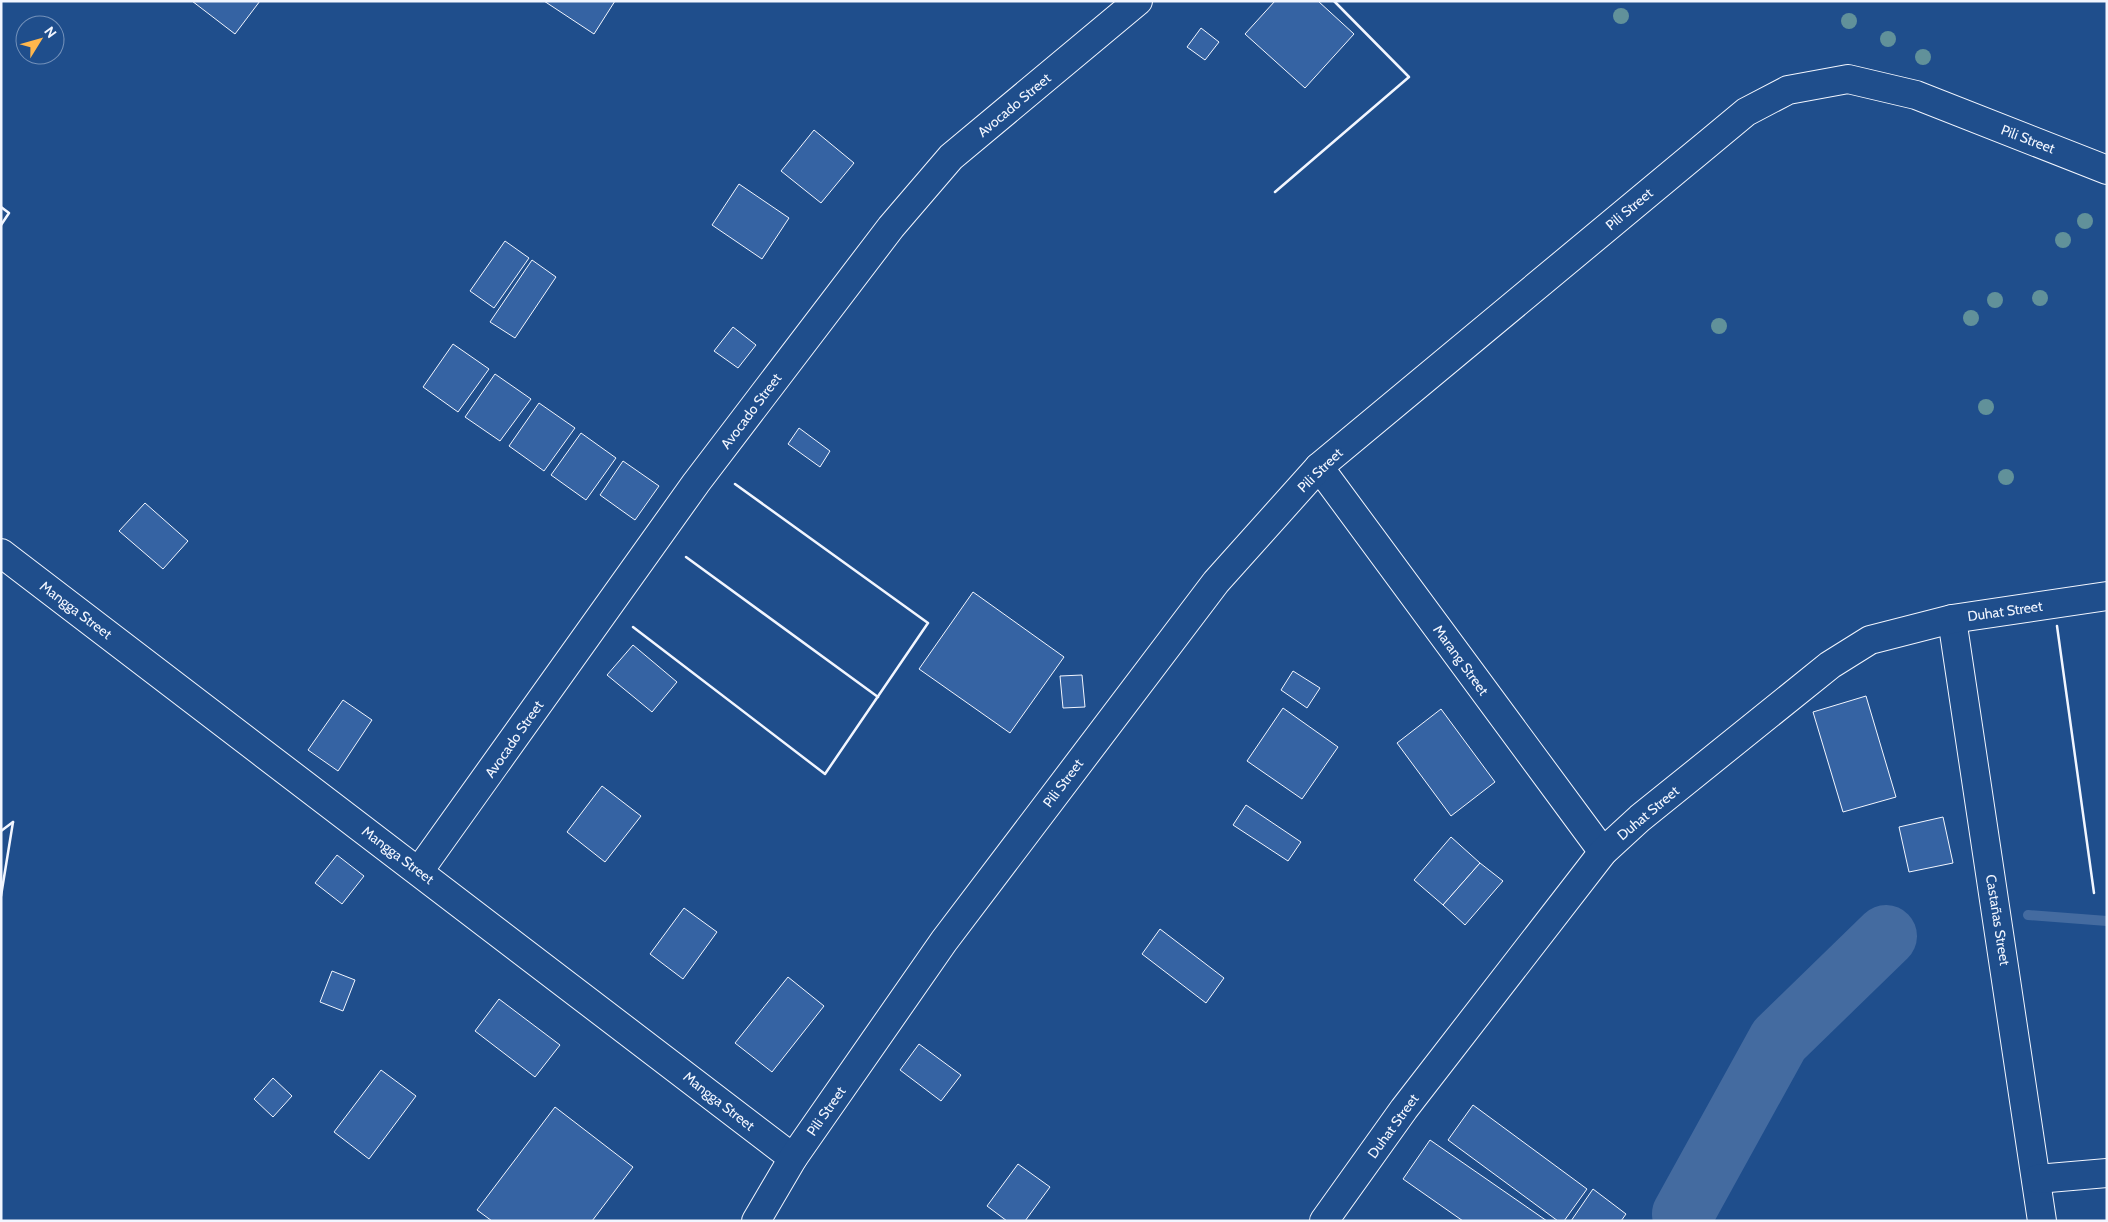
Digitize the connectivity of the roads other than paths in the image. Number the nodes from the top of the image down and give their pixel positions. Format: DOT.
graph roads {
  1 [pos="1138,1"];
  2 [pos="2107,170"];
  3 [pos="1319,468"];
  4 [pos="1,553"];
  5 [pos="2107,596"];
  6 [pos="1952,619"];
  7 [pos="1603,852"];
  8 [pos="420,871"];
  9 [pos="793,1158"];
  10 [pos="2107,1173"];
  11 [pos="2037,1179"];
  12 [pos="756,1221"];
  13 [pos="1324,1221"];
  14 [pos="2042,1221"];
  1 -- 8 [label="street, Avocado Street"];
  2 -- 3 [label="street, Pili Street"];
  3 -- 7 [label="street, Marang Street"];
  3 -- 9 [label="street, Pili Street"];
  4 -- 8 [label="street, Mangga Street"];
  5 -- 6 [label="street, Duhat Street"];
  6 -- 7 [label="street, Duhat Street"];
  6 -- 11 [label="street, Castañas Street"];
  7 -- 13 [label="street, Duhat Street"];
  8 -- 9 [label="street, Mangga Street"];
  9 -- 12 [label="street, Pili Street"];
  10 -- 11 [label="street"];
  11 -- 14 [label="street, Castañas Street"];
}
